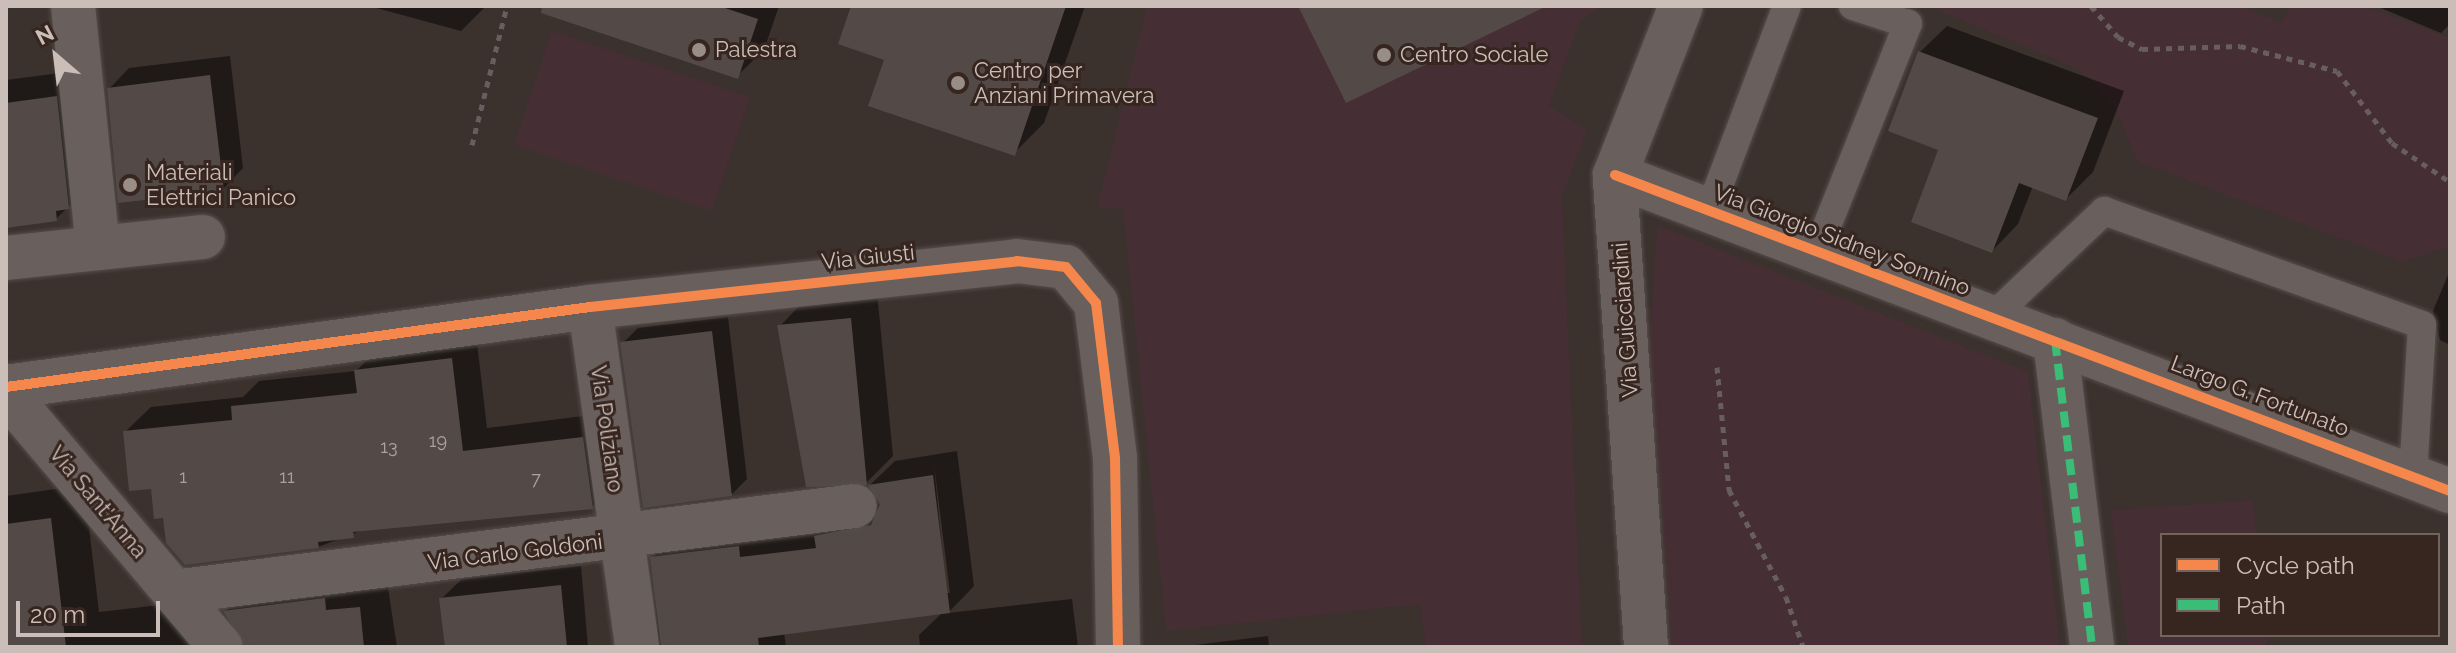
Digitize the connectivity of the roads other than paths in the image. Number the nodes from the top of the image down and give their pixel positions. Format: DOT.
graph roads {
  1 [pos="73,6"];
  2 [pos="1681,6"];
  3 [pos="1787,6"];
  4 [pos="1853,6"];
  5 [pos="1615,175"];
  6 [pos="1709,212"];
  7 [pos="203,237"];
  8 [pos="98,248"];
  9 [pos="1817,251"];
  10 [pos="6,258"];
  11 [pos="590,307"];
  12 [pos="1991,318"];
  13 [pos="2055,340"];
  14 [pos="6,390"];
  15 [pos="2431,483"];
  16 [pos="855,506"];
  17 [pos="622,540"];
  18 [pos="174,592"];
  19 [pos="221,647"];
  20 [pos="637,647"];
  21 [pos="1118,647"];
  22 [pos="1646,647"];
  23 [pos="2092,647"];
  1 -- 8 [label="street"];
  2 -- 5 [label="street, Via Guicciardini"];
  3 -- 6 [label="lane"];
  4 -- 9 [label="lane"];
  5 -- 6 [label="street, Via Giorgio Sidney Sonnino"];
  5 -- 22 [label="street, Via Guicciardini"];
  6 -- 9 [label="street, Via Giorgio Sidney Sonnino"];
  7 -- 8 [label="street"];
  8 -- 10 [label="street"];
  9 -- 12 [label="street, Via Giorgio Sidney Sonnino"];
  11 -- 14 [label="street, Via Giusti"];
  11 -- 17 [label="street, Via Poliziano"];
  11 -- 21 [label="street, Via Giusti"];
  12 -- 13 [label="street, Via Giorgio Sidney Sonnino"];
  12 -- 15 [label="lane"];
  13 -- 15 [label="street, Largo G. Fortunato"];
  13 -- 23 [label="street"];
  14 -- 18 [label="street, Via Sant'Anna"];
  16 -- 17 [label="street, Via Carlo Goldoni"];
  17 -- 18 [label="street, Via Carlo Goldoni"];
  17 -- 20 [label="street, Via Poliziano"];
  18 -- 19 [label="street, Via Sant'Anna"];
}
